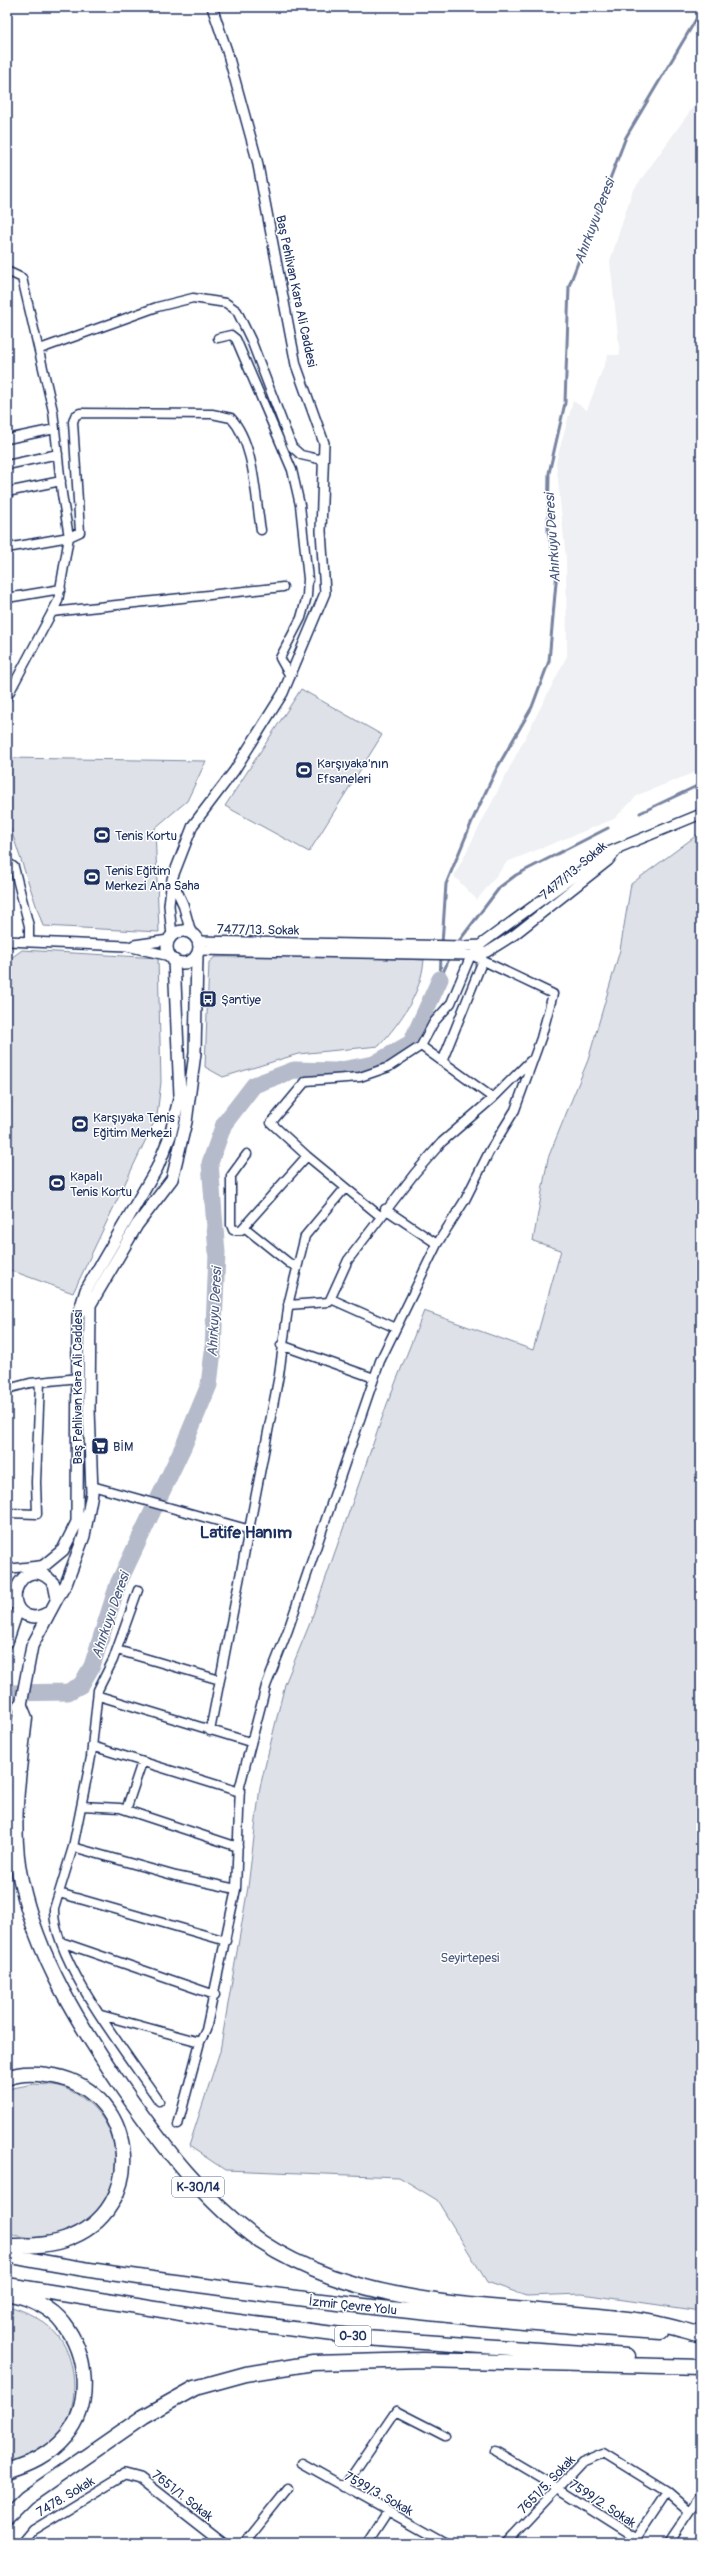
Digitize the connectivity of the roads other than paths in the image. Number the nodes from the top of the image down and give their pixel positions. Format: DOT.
graph roads {
  1 [pos="212,7"];
  2 [pos="7,271"];
  3 [pos="218,338"];
  4 [pos="40,349"];
  5 [pos="56,429"];
  6 [pos="7,439"];
  7 [pos="58,454"];
  8 [pos="323,460"];
  9 [pos="7,465"];
  10 [pos="61,481"];
  11 [pos="7,492"];
  12 [pos="260,530"];
  13 [pos="70,537"];
  14 [pos="7,548"];
  15 [pos="283,587"];
  16 [pos="61,589"];
  17 [pos="7,598"];
  18 [pos="52,612"];
  19 [pos="290,676"];
  20 [pos="7,697"];
  21 [pos="701,814"];
  22 [pos="620,847"];
  23 [pos="7,862"];
  24 [pos="172,878"];
  25 [pos="170,938"];
  26 [pos="7,941"];
  27 [pos="29,941"];
  28 [pos="196,945"];
  29 [pos="127,946"];
  30 [pos="462,950"];
  31 [pos="471,955"];
  32 [pos="172,958"];
  33 [pos="483,960"];
  34 [pos="421,1046"];
  35 [pos="533,1058"];
  36 [pos="442,1062"];
  37 [pos="493,1098"];
  38 [pos="247,1154"];
  39 [pos="307,1156"];
  40 [pos="345,1188"];
  41 [pos="385,1209"];
  42 [pos="380,1216"];
  43 [pos="244,1227"];
  44 [pos="437,1244"];
  45 [pos="296,1266"];
  46 [pos="331,1299"];
  47 [pos="288,1305"];
  48 [pos="396,1328"];
  49 [pos="281,1345"];
  50 [pos="79,1378"];
  51 [pos="374,1378"];
  52 [pos="40,1382"];
  53 [pos="7,1389"];
  54 [pos="92,1486"];
  55 [pos="7,1513"];
  56 [pos="248,1529"];
  57 [pos="7,1569"];
  58 [pos="33,1570"];
  59 [pos="138,1590"];
  60 [pos="57,1599"];
  61 [pos="13,1606"];
  62 [pos="49,1612"];
  63 [pos="7,1642"];
  64 [pos="116,1650"];
  65 [pos="220,1680"];
  66 [pos="99,1696"];
  67 [pos="20,1706"];
  68 [pos="210,1731"];
  69 [pos="250,1742"];
  70 [pos="92,1746"];
  71 [pos="142,1762"];
  72 [pos="7,1780"];
  73 [pos="240,1792"];
  74 [pos="82,1806"];
  75 [pos="126,1810"];
  76 [pos="73,1847"];
  77 [pos="238,1847"];
  78 [pos="236,1889"];
  79 [pos="59,1893"];
  80 [pos="226,1941"];
  81 [pos="61,1942"];
  82 [pos="214,1995"];
  83 [pos="101,2015"];
  84 [pos="200,2042"];
  85 [pos="7,2078"];
  86 [pos="159,2101"];
  87 [pos="178,2124"];
  88 [pos="7,2246"];
  89 [pos="7,2255"];
  90 [pos="7,2285"];
  91 [pos="7,2293"];
  92 [pos="699,2334"];
  93 [pos="701,2361"];
  94 [pos="701,2367"];
  95 [pos="445,2436"];
  96 [pos="495,2452"];
  97 [pos="302,2463"];
  98 [pos="7,2471"];
  99 [pos="125,2474"];
  100 [pos="344,2487"];
  101 [pos="288,2488"];
  102 [pos="558,2488"];
  103 [pos="667,2492"];
  104 [pos="701,2494"];
  105 [pos="688,2510"];
  106 [pos="388,2511"];
  107 [pos="7,2517"];
  108 [pos="635,2541"];
  109 [pos="22,2543"];
  110 [pos="223,2543"];
  111 [pos="244,2543"];
  112 [pos="367,2543"];
  113 [pos="445,2543"];
  114 [pos="506,2543"];
  115 [pos="668,2543"];
  1 -- 8 [label="street, Baş Pehlivan Kara Ali Caddesi"];
  2 -- 4 [label="street"];
  3 -- 19 [label="street"];
  4 -- 5 [label="street"];
  4 -- 8 [label="street"];
  5 -- 6 [label="street"];
  5 -- 7 [label="street"];
  7 -- 9 [label="street"];
  7 -- 10 [label="street"];
  8 -- 19 [label="street, Baş Pehlivan Kara Ali Caddesi"];
  10 -- 11 [label="street"];
  10 -- 13 [label="street"];
  12 -- 13 [label="street"];
  13 -- 14 [label="street"];
  13 -- 16 [label="street"];
  15 -- 18 [label="street"];
  16 -- 17 [label="street"];
  16 -- 18 [label="street"];
  18 -- 20 [label="street"];
  19 -- 24 [label="street, Baş Pehlivan Kara Ali Caddesi"];
  21 -- 22 [label="street"];
  22 -- 30 [label="street, 7477/13. Sokak"];
  22 -- 31 [label="street, 7477/13. Sokak"];
  23 -- 27 [label="street"];
  24 -- 25 [label="street, Baş Pehlivan Kara Ali Caddesi"];
  24 -- 28 [label="street, Baş Pehlivan Kara Ali Caddesi"];
  25 -- 28 [label="main road"];
  25 -- 29 [label="street"];
  25 -- 32 [label="main road, Baş Pehlivan Kara Ali Caddesi"];
  26 -- 27 [label="street"];
  27 -- 29 [label="street"];
  28 -- 30 [label="street, 7477/13. Sokak"];
  28 -- 32 [label="main road"];
  28 -- 54 [label="main road, Baş Pehlivan Kara Ali Caddesi"];
  29 -- 32 [label="street"];
  30 -- 31 [label="street, 7477/13. Sokak"];
  31 -- 33 [label="street"];
  31 -- 34 [label="street"];
  32 -- 50 [label="main road, Baş Pehlivan Kara Ali Caddesi"];
  33 -- 35 [label="street"];
  33 -- 36 [label="street"];
  34 -- 36 [label="street"];
  34 -- 39 [label="street"];
  35 -- 37 [label="street"];
  35 -- 44 [label="street"];
  36 -- 37 [label="street"];
  37 -- 41 [label="street"];
  38 -- 43 [label="street"];
  39 -- 40 [label="street"];
  39 -- 43 [label="street"];
  40 -- 42 [label="street"];
  40 -- 45 [label="street"];
  41 -- 42 [label="street"];
  41 -- 44 [label="street"];
  42 -- 46 [label="street"];
  43 -- 45 [label="street"];
  44 -- 48 [label="street"];
  45 -- 47 [label="street"];
  46 -- 47 [label="street"];
  46 -- 48 [label="street"];
  47 -- 49 [label="street"];
  48 -- 51 [label="street"];
  49 -- 51 [label="street"];
  49 -- 56 [label="street"];
  50 -- 52 [label="street"];
  50 -- 58 [label="main road, Baş Pehlivan Kara Ali Caddesi"];
  51 -- 69 [label="street"];
  52 -- 53 [label="street"];
  52 -- 55 [label="street"];
  54 -- 56 [label="street"];
  54 -- 60 [label="main road, Baş Pehlivan Kara Ali Caddesi"];
  56 -- 65 [label="street"];
  57 -- 58 [label="street"];
  58 -- 60 [label="main road"];
  58 -- 61 [label="main road"];
  59 -- 64 [label="street"];
  60 -- 62 [label="main road"];
  61 -- 62 [label="main road"];
  61 -- 63 [label="main road"];
  62 -- 67 [label="main road, K-30/14"];
  64 -- 65 [label="street"];
  64 -- 66 [label="street"];
  65 -- 68 [label="street"];
  66 -- 68 [label="street"];
  66 -- 70 [label="street"];
  67 -- 72 [label="main road"];
  67 -- 92 [label="highway, K-30/14"];
  68 -- 69 [label="street"];
  69 -- 73 [label="street"];
  70 -- 71 [label="street"];
  70 -- 74 [label="street"];
  71 -- 73 [label="street"];
  71 -- 75 [label="street"];
  73 -- 77 [label="street"];
  74 -- 75 [label="street"];
  74 -- 76 [label="street"];
  75 -- 77 [label="street"];
  76 -- 78 [label="street"];
  76 -- 79 [label="street"];
  77 -- 78 [label="street"];
  78 -- 80 [label="street"];
  79 -- 80 [label="street"];
  79 -- 81 [label="street"];
  80 -- 82 [label="street"];
  81 -- 82 [label="street"];
  81 -- 83 [label="street"];
  82 -- 84 [label="street"];
  83 -- 84 [label="street"];
  83 -- 86 [label="street"];
  84 -- 87 [label="street"];
  85 -- 88 [label="highway"];
  89 -- 92 [label="highway, İzmir Çevre Yolu / O-30"];
  90 -- 93 [label="highway, O-30"];
  91 -- 98 [label="highway"];
  94 -- 107 [label="highway"];
  95 -- 100 [label="street"];
  96 -- 102 [label="street, 7599/2. Sokak"];
  97 -- 100 [label="street, 7599/3. Sokak"];
  99 -- 109 [label="street, 7478. Sokak"];
  99 -- 110 [label="street, 7651/1. Sokak"];
  100 -- 106 [label="street, 7599/3. Sokak"];
  101 -- 111 [label="street"];
  102 -- 103 [label="street, 7651/5. Sokak"];
  102 -- 108 [label="street, 7599/2. Sokak"];
  102 -- 114 [label="street, 7651/5. Sokak"];
  103 -- 105 [label="street, 7651/5. Sokak"];
  103 -- 108 [label="street"];
  104 -- 105 [label="street"];
  105 -- 115 [label="street"];
  106 -- 112 [label="street"];
  106 -- 113 [label="street, 7599/3. Sokak"];
}
